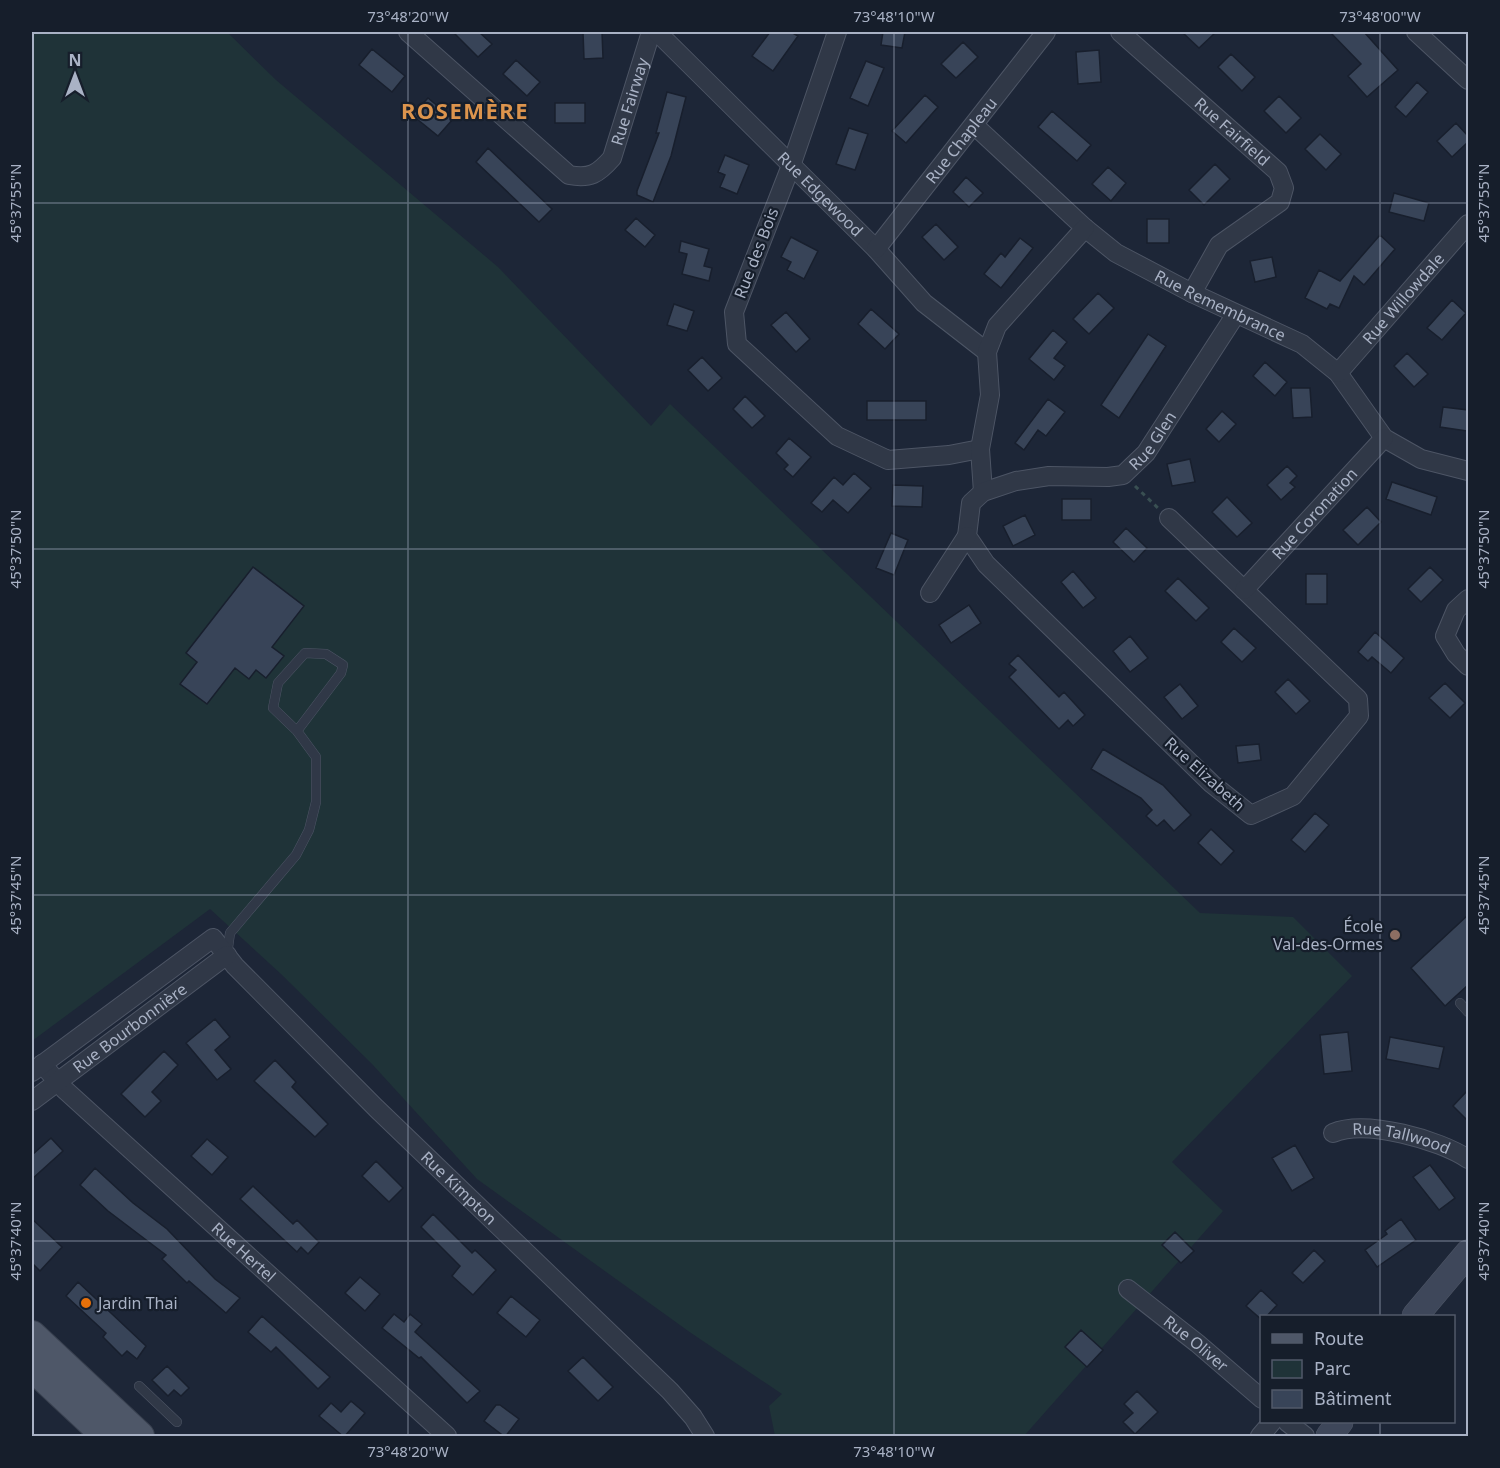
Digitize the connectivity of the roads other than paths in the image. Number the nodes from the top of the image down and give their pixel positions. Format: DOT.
graph roads {
  1 [pos="408,32"];
  2 [pos="651,32"];
  3 [pos="657,32"];
  4 [pos="837,32"];
  5 [pos="1046,32"];
  6 [pos="1120,32"];
  7 [pos="1416,32"];
  8 [pos="1468,80"];
  9 [pos="974,125"];
  10 [pos="792,163"];
  11 [pos="1468,224"];
  12 [pos="1085,228"];
  13 [pos="876,249"];
  14 [pos="1192,293"];
  15 [pos="1236,314"];
  16 [pos="987,352"];
  17 [pos="1338,373"];
  18 [pos="1384,438"];
  19 [pos="980,449"];
  20 [pos="1468,471"];
  21 [pos="983,492"];
  22 [pos="1169,519"];
  23 [pos="967,536"];
  24 [pos="1244,590"];
  25 [pos="930,594"];
  26 [pos="1468,599"];
  27 [pos="1468,666"];
  28 [pos="297,730"];
  29 [pos="221,935"];
  30 [pos="227,955"];
  31 [pos="1460,1003"];
  32 [pos="1468,1012"];
  33 [pos="37,1068"];
  34 [pos="57,1082"];
  35 [pos="32,1101"];
  36 [pos="1333,1133"];
  37 [pos="1468,1159"];
  38 [pos="1468,1253"];
  39 [pos="1128,1289"];
  40 [pos="1417,1315"];
  41 [pos="32,1335"];
  42 [pos="32,1366"];
  43 [pos="139,1386"];
  44 [pos="1260,1397"];
  45 [pos="177,1422"];
  46 [pos="1271,1423"];
  47 [pos="1288,1423"];
  48 [pos="1339,1423"];
  49 [pos="106,1437"];
  50 [pos="140,1437"];
  51 [pos="447,1437"];
  52 [pos="705,1437"];
  53 [pos="1260,1437"];
  54 [pos="1305,1437"];
  55 [pos="1329,1437"];
  1 -- 2 [label="street, Rue Fairway"];
  3 -- 10 [label="street, Rue Edgewood"];
  4 -- 10 [label="street, Rue des Bois"];
  5 -- 9 [label="street, Rue Chapleau"];
  6 -- 14 [label="street, Rue Fairfield"];
  7 -- 8 [label="street"];
  9 -- 12 [label="street, Rue Remembrance"];
  9 -- 13 [label="street, Rue Chapleau"];
  10 -- 13 [label="street, Rue Edgewood"];
  10 -- 19 [label="street, Rue des Bois"];
  11 -- 17 [label="street, Rue Willowdale"];
  12 -- 14 [label="street, Rue Remembrance"];
  12 -- 16 [label="street"];
  13 -- 16 [label="street, Rue Edgewood"];
  14 -- 15 [label="street, Rue Remembrance"];
  15 -- 17 [label="street, Rue Remembrance"];
  15 -- 21 [label="street, Rue Glen"];
  16 -- 19 [label="street"];
  17 -- 18 [label="street, Rue Remembrance"];
  18 -- 20 [label="street, Rue Remembrance"];
  18 -- 24 [label="street, Rue Coronation"];
  19 -- 21 [label="street"];
  21 -- 23 [label="street"];
  22 -- 24 [label="street, Rue Elizabeth"];
  23 -- 24 [label="street, Rue Elizabeth"];
  23 -- 25 [label="street"];
  26 -- 27 [label="street"];
  28 -- 28 [label="lane"];
  28 -- 29 [label="lane"];
  29 -- 30 [label="street, Rue Kimpton"];
  29 -- 33 [label="street, Rue Bourbonnière"];
  30 -- 34 [label="street, Rue Bourbonnière"];
  30 -- 52 [label="street, Rue Kimpton"];
  31 -- 32 [label="lane"];
  33 -- 34 [label="street, Rue Hertel"];
  34 -- 35 [label="street, Rue Bourbonnière"];
  34 -- 51 [label="street, Rue Hertel"];
  36 -- 37 [label="street, Rue Tallwood"];
  38 -- 40 [label="main road"];
  39 -- 44 [label="street, Rue Oliver"];
  41 -- 50 [label="main road"];
  42 -- 49 [label="main road"];
  43 -- 45 [label="lane"];
  46 -- 53 [label="street"];
  47 -- 54 [label="street"];
  48 -- 55 [label="main road"];
}
